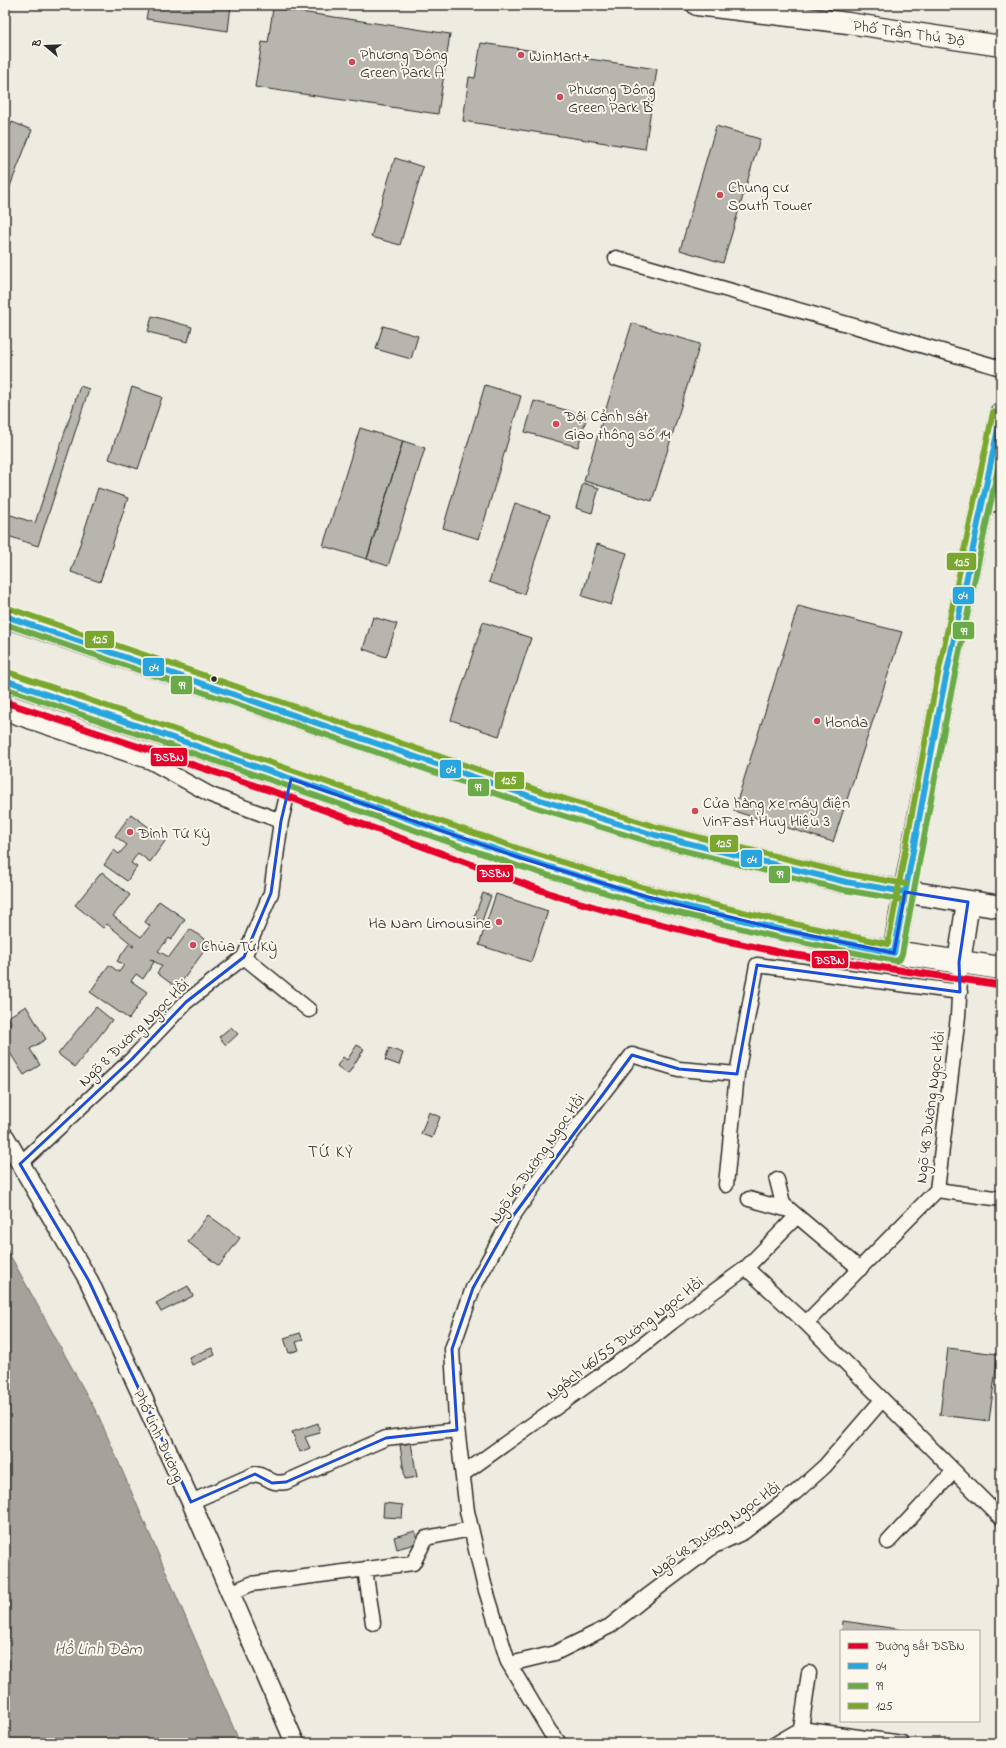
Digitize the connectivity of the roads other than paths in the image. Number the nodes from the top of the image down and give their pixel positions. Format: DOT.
graph roads {
  1 [pos="697,5"];
  2 [pos="1001,46"];
  3 [pos="616,258"];
  4 [pos="1001,368"];
  5 [pos="1001,414"];
  6 [pos="991,505"];
  7 [pos="5,616"];
  8 [pos="5,680"];
  9 [pos="5,712"];
  10 [pos="290,779"];
  11 [pos="281,821"];
  12 [pos="905,892"];
  13 [pos="968,902"];
  14 [pos="1001,907"];
  15 [pos="894,953"];
  16 [pos="244,957"];
  17 [pos="959,962"];
  18 [pos="1001,968"];
  19 [pos="960,992"];
  20 [pos="309,1010"];
  21 [pos="737,1074"];
  22 [pos="5,1137"];
  23 [pos="20,1164"];
  24 [pos="777,1180"];
  25 [pos="726,1185"];
  26 [pos="937,1190"];
  27 [pos="749,1199"];
  28 [pos="1001,1199"];
  29 [pos="790,1210"];
  30 [pos="746,1268"];
  31 [pos="860,1270"];
  32 [pos="803,1320"];
  33 [pos="882,1400"];
  34 [pos="457,1430"];
  35 [pos="954,1471"];
  36 [pos="463,1474"];
  37 [pos="191,1502"];
  38 [pos="1001,1518"];
  39 [pos="470,1529"];
  40 [pos="888,1542"];
  41 [pos="365,1569"];
  42 [pos="230,1592"];
  43 [pos="374,1623"];
  44 [pos="510,1664"];
  45 [pos="809,1673"];
  46 [pos="801,1729"];
  47 [pos="295,1743"];
  48 [pos="559,1743"];
  49 [pos="777,1743"];
  50 [pos="902,1743"];
  1 -- 2 [label="main road, Phố Trần Thủ Độ"];
  3 -- 4 [label="street"];
  5 -- 6 [label="main road"];
  6 -- 12 [label="main road"];
  7 -- 12 [label="main road"];
  8 -- 10 [label="main road"];
  9 -- 11 [label="street"];
  10 -- 11 [label="street, Ngõ 8 Đường Ngọc Hồi"];
  10 -- 15 [label="main road"];
  11 -- 16 [label="street, Ngõ 8 Đường Ngọc Hồi"];
  12 -- 13 [label="main road"];
  12 -- 15 [label="main road"];
  13 -- 14 [label="main road"];
  13 -- 17 [label="main road"];
  15 -- 17 [label="main road"];
  16 -- 20 [label="street"];
  16 -- 23 [label="street, Ngõ 8 Đường Ngọc Hồi"];
  17 -- 18 [label="main road"];
  17 -- 19 [label="street, Ngõ 48 Đường Ngọc Hồi"];
  19 -- 21 [label="street"];
  19 -- 26 [label="street, Ngõ 48 Đường Ngọc Hồi"];
  21 -- 25 [label="street"];
  21 -- 34 [label="street, Ngõ 46 Đường Ngọc Hồi"];
  22 -- 23 [label="street, Phố Linh Đường"];
  23 -- 37 [label="street, Phố Linh Đường"];
  24 -- 29 [label="street"];
  26 -- 28 [label="street"];
  26 -- 31 [label="street, Ngõ 48 Đường Ngọc Hồi"];
  27 -- 29 [label="street"];
  29 -- 30 [label="street, Ngách 46/55 Đường Ngọc Hồi"];
  29 -- 31 [label="street"];
  30 -- 32 [label="street"];
  30 -- 36 [label="street, Ngách 46/55 Đường Ngọc Hồi"];
  31 -- 32 [label="street, Ngõ 48 Đường Ngọc Hồi"];
  32 -- 33 [label="street"];
  33 -- 35 [label="street"];
  33 -- 44 [label="street, Ngõ 48 Đường Ngọc Hồi"];
  34 -- 36 [label="street, Ngõ 46 Đường Ngọc Hồi"];
  34 -- 37 [label="street"];
  35 -- 38 [label="street"];
  35 -- 40 [label="street"];
  36 -- 39 [label="street, Ngõ 46 Đường Ngọc Hồi"];
  37 -- 42 [label="street, Phố Linh Đường"];
  39 -- 41 [label="street"];
  39 -- 44 [label="street, Ngõ 46 Đường Ngọc Hồi"];
  41 -- 42 [label="street"];
  41 -- 43 [label="street"];
  42 -- 47 [label="street, Phố Linh Đường"];
  44 -- 48 [label="street, Ngõ 46 Đường Ngọc Hồi"];
  45 -- 46 [label="street"];
  46 -- 49 [label="street"];
  46 -- 50 [label="street"];
}
